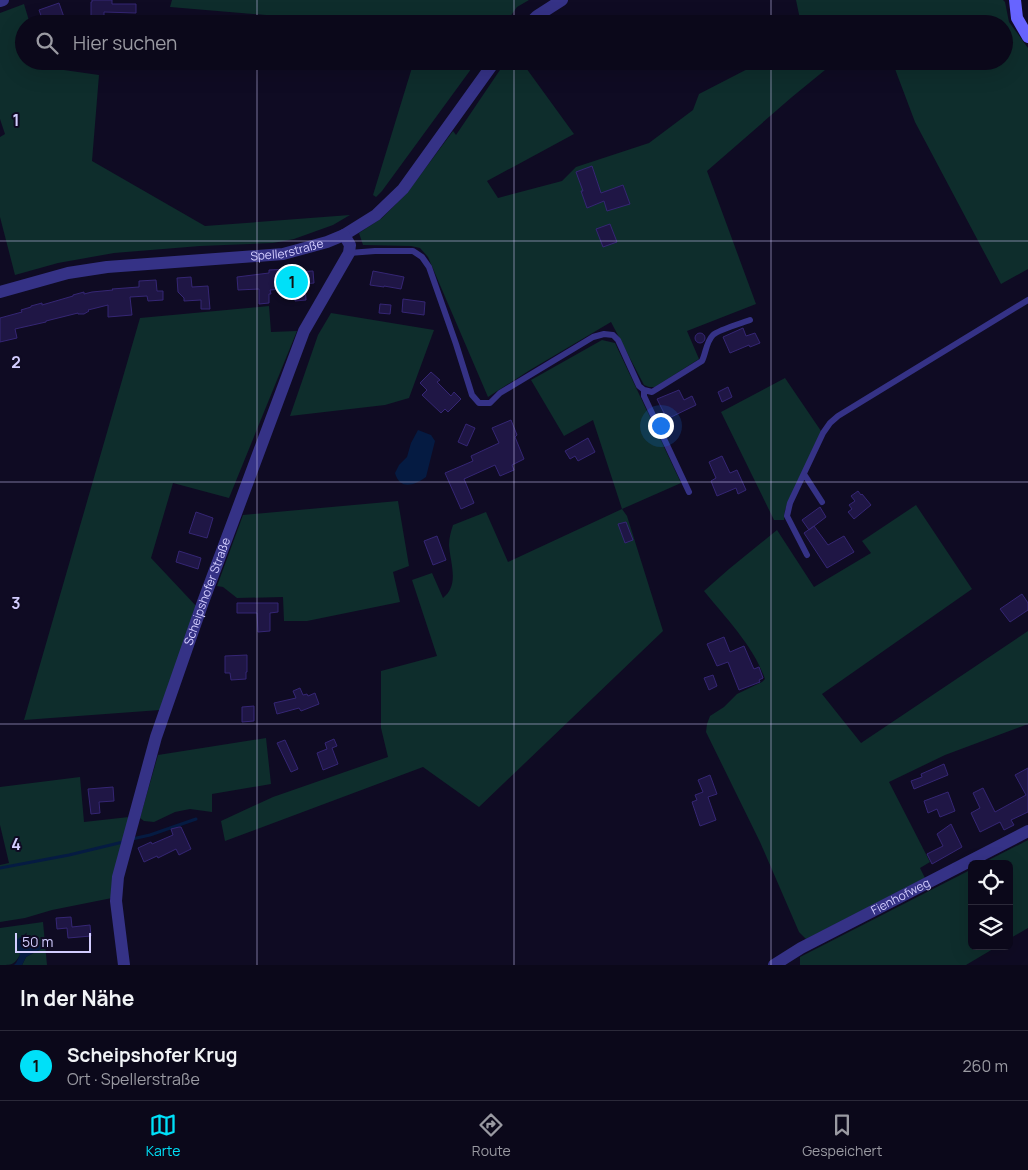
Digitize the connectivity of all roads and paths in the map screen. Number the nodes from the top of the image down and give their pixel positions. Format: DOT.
graph roads {
  1 [pos="562,0"];
  2 [pos="1015,0"];
  3 [pos="539,15"];
  4 [pos="1028,37"];
  5 [pos="488,70"];
  6 [pos="344,235"];
  7 [pos="349,253"];
  8 [pos="0,292"];
  9 [pos="1028,300"];
  10 [pos="750,320"];
  11 [pos="644,390"];
  12 [pos="804,474"];
  13 [pos="689,492"];
  14 [pos="822,502"];
  15 [pos="807,555"];
  16 [pos="1028,831"];
  17 [pos="124,965"];
  18 [pos="774,965"];
  1 -- 3 [label="street"];
  2 -- 4 [label="street"];
  5 -- 6 [label="street, Spellerstraße"];
  6 -- 7 [label="street"];
  6 -- 8 [label="street, Spellerstraße"];
  7 -- 11 [label="lane"];
  7 -- 17 [label="street, Scheipshofer Straße"];
  9 -- 12 [label="lane"];
  10 -- 11 [label="lane"];
  11 -- 13 [label="lane"];
  12 -- 14 [label="lane"];
  12 -- 15 [label="lane"];
  16 -- 18 [label="street, Fienhofweg"];
}
